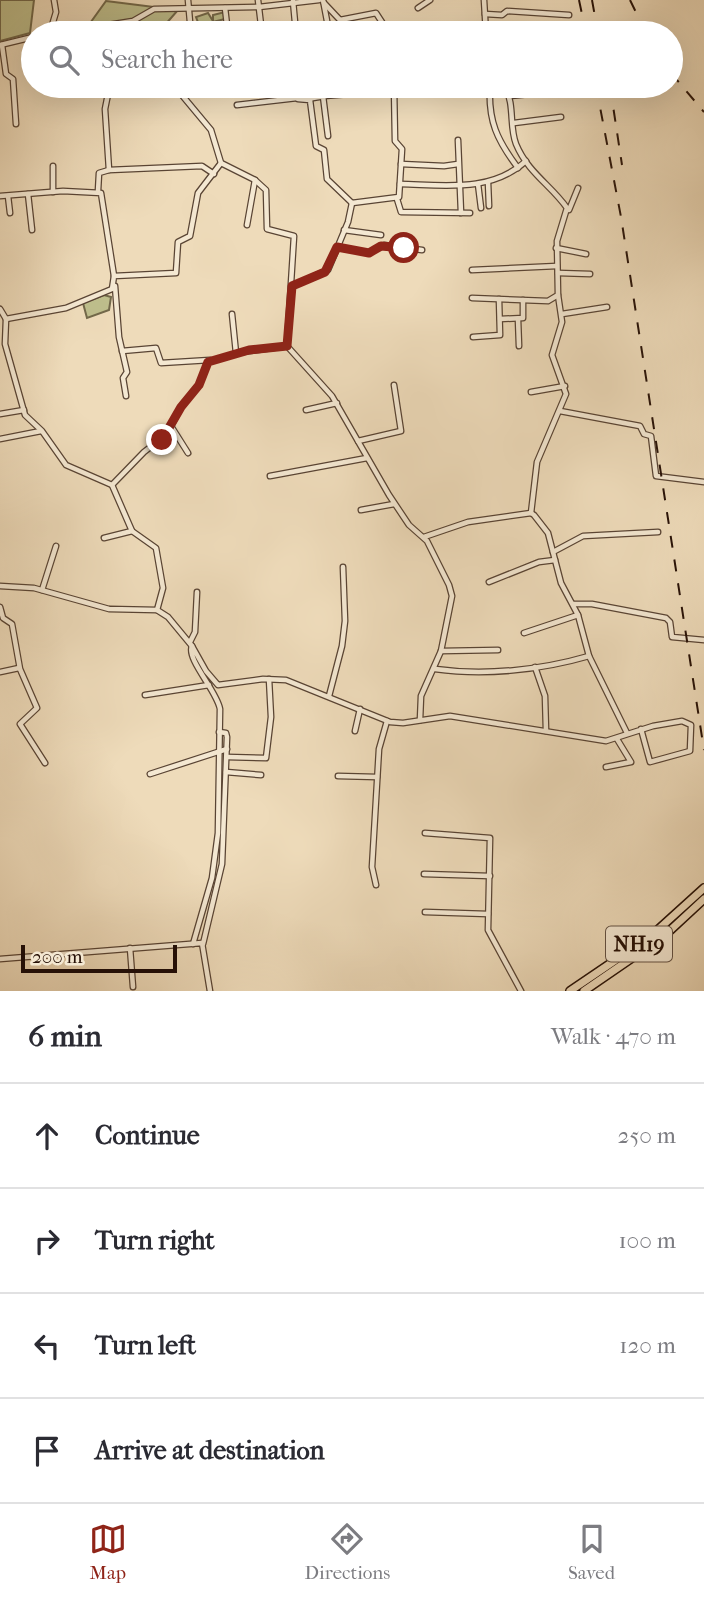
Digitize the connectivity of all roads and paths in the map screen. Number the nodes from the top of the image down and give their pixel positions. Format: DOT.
graph roads {
  1 [pos="54,0"];
  2 [pos="188,0"];
  3 [pos="430,0"];
  4 [pos="484,0"];
  5 [pos="293,1"];
  6 [pos="322,1"];
  7 [pos="258,3"];
  8 [pos="225,8"];
  9 [pos="418,8"];
  10 [pos="189,9"];
  11 [pos="485,13"];
  12 [pos="569,15"];
  13 [pos="53,21"];
  14 [pos="133,21"];
  15 [pos="190,21"];
  16 [pos="227,21"];
  17 [pos="260,21"];
  18 [pos="295,21"];
  19 [pos="327,21"];
  20 [pos="381,21"];
  21 [pos="485,21"];
  22 [pos="21,40"];
  23 [pos="1,45"];
  24 [pos="106,98"];
  25 [pos="184,98"];
  26 [pos="297,98"];
  27 [pos="312,98"];
  28 [pos="323,98"];
  29 [pos="395,98"];
  30 [pos="490,98"];
  31 [pos="510,98"];
  32 [pos="309,99"];
  33 [pos="237,105"];
  34 [pos="561,117"];
  35 [pos="514,123"];
  36 [pos="16,124"];
  37 [pos="328,136"];
  38 [pos="458,140"];
  39 [pos="221,163"];
  40 [pos="401,164"];
  41 [pos="458,164"];
  42 [pos="523,164"];
  43 [pos="53,166"];
  44 [pos="109,170"];
  45 [pos="214,174"];
  46 [pos="255,180"];
  47 [pos="488,182"];
  48 [pos="400,184"];
  49 [pos="459,184"];
  50 [pos="478,184"];
  51 [pos="578,188"];
  52 [pos="98,191"];
  53 [pos="52,192"];
  54 [pos="28,194"];
  55 [pos="8,196"];
  56 [pos="0,197"];
  57 [pos="397,199"];
  58 [pos="352,203"];
  59 [pos="489,206"];
  60 [pos="481,208"];
  61 [pos="568,212"];
  62 [pos="10,213"];
  63 [pos="461,213"];
  64 [pos="470,213"];
  65 [pos="247,225"];
  66 [pos="32,230"];
  67 [pos="344,230"];
  68 [pos="381,235"];
  69 [pos="337,247"];
  70 [pos="556,248"];
  71 [pos="422,250"];
  72 [pos="586,254"];
  73 [pos="554,269"];
  74 [pos="472,270"];
  75 [pos="590,274"];
  76 [pos="114,276"];
  77 [pos="115,285"];
  78 [pos="292,286"];
  79 [pos="472,298"];
  80 [pos="556,298"];
  81 [pos="499,299"];
  82 [pos="523,300"];
  83 [pos="607,307"];
  84 [pos="0,309"];
  85 [pos="232,314"];
  86 [pos="562,314"];
  87 [pos="6,319"];
  88 [pos="500,319"];
  89 [pos="518,319"];
  90 [pos="473,337"];
  91 [pos="287,346"];
  92 [pos="519,346"];
  93 [pos="122,351"];
  94 [pos="236,353"];
  95 [pos="212,360"];
  96 [pos="394,385"];
  97 [pos="563,386"];
  98 [pos="531,392"];
  99 [pos="126,396"];
  100 [pos="337,403"];
  101 [pos="24,410"];
  102 [pos="306,410"];
  103 [pos="560,411"];
  104 [pos="0,414"];
  105 [pos="170,425"];
  106 [pos="42,431"];
  107 [pos="0,439"];
  108 [pos="358,441"];
  109 [pos="188,453"];
  110 [pos="367,458"];
  111 [pos="270,476"];
  112 [pos="704,482"];
  113 [pos="112,485"];
  114 [pos="394,504"];
  115 [pos="361,510"];
  116 [pos="528,514"];
  117 [pos="132,531"];
  118 [pos="658,532"];
  119 [pos="424,537"];
  120 [pos="104,538"];
  121 [pos="56,546"];
  122 [pos="553,552"];
  123 [pos="550,560"];
  124 [pos="343,567"];
  125 [pos="489,582"];
  126 [pos="0,586"];
  127 [pos="42,590"];
  128 [pos="197,592"];
  129 [pos="573,604"];
  130 [pos="0,607"];
  131 [pos="157,610"];
  132 [pos="575,616"];
  133 [pos="524,633"];
  134 [pos="704,639"];
  135 [pos="191,644"];
  136 [pos="498,650"];
  137 [pos="441,651"];
  138 [pos="586,657"];
  139 [pos="535,667"];
  140 [pos="19,668"];
  141 [pos="435,669"];
  142 [pos="0,672"];
  143 [pos="269,679"];
  144 [pos="209,685"];
  145 [pos="145,695"];
  146 [pos="329,696"];
  147 [pos="360,709"];
  148 [pos="420,720"];
  149 [pos="387,721"];
  150 [pos="641,729"];
  151 [pos="355,731"];
  152 [pos="546,731"];
  153 [pos="219,732"];
  154 [pos="622,736"];
  155 [pos="227,749"];
  156 [pos="219,751"];
  157 [pos="227,757"];
  158 [pos="45,762"];
  159 [pos="606,766"];
  160 [pos="226,772"];
  161 [pos="150,774"];
  162 [pos="261,775"];
  163 [pos="338,776"];
  164 [pos="377,777"];
  165 [pos="425,833"];
  166 [pos="424,874"];
  167 [pos="490,876"];
  168 [pos="376,885"];
  169 [pos="703,889"];
  170 [pos="704,899"];
  171 [pos="425,912"];
  172 [pos="488,914"];
  173 [pos="198,943"];
  174 [pos="131,948"];
  175 [pos="0,959"];
  176 [pos="134,987"];
  177 [pos="210,991"];
  178 [pos="521,991"];
  179 [pos="570,991"];
  180 [pos="584,991"];
  1 -- 13 [label="street"];
  2 -- 10 [label="street"];
  3 -- 9 [label="street"];
  4 -- 11 [label="street"];
  5 -- 6 [label="street"];
  5 -- 7 [label="street"];
  5 -- 18 [label="street"];
  6 -- 19 [label="street"];
  6 -- 20 [label="street"];
  7 -- 8 [label="street"];
  7 -- 17 [label="street"];
  8 -- 10 [label="street"];
  8 -- 16 [label="street"];
  10 -- 14 [label="street"];
  10 -- 15 [label="street"];
  11 -- 12 [label="street"];
  11 -- 21 [label="street"];
  22 -- 23 [label="street"];
  23 -- 36 [label="street"];
  24 -- 44 [label="street"];
  25 -- 39 [label="street"];
  26 -- 32 [label="street"];
  26 -- 33 [label="street"];
  27 -- 32 [label="street"];
  28 -- 37 [label="street"];
  29 -- 40 [label="street"];
  30 -- 42 [label="street"];
  31 -- 35 [label="street"];
  32 -- 58 [label="street"];
  34 -- 35 [label="street"];
  35 -- 42 [label="street"];
  38 -- 41 [label="street"];
  39 -- 45 [label="street"];
  39 -- 46 [label="street"];
  40 -- 41 [label="street"];
  40 -- 48 [label="street"];
  41 -- 49 [label="street"];
  42 -- 47 [label="street"];
  42 -- 61 [label="street"];
  43 -- 53 [label="street"];
  44 -- 45 [label="street"];
  44 -- 52 [label="street"];
  45 -- 76 [label="street"];
  46 -- 65 [label="street"];
  46 -- 78 [label="street"];
  47 -- 50 [label="street"];
  47 -- 59 [label="street"];
  48 -- 49 [label="street"];
  48 -- 57 [label="street"];
  49 -- 50 [label="street"];
  49 -- 63 [label="street"];
  50 -- 60 [label="street"];
  51 -- 61 [label="street"];
  52 -- 53 [label="street"];
  52 -- 76 [label="street"];
  53 -- 54 [label="street"];
  54 -- 55 [label="street"];
  54 -- 66 [label="street"];
  55 -- 56 [label="street"];
  55 -- 62 [label="street"];
  57 -- 58 [label="street"];
  57 -- 63 [label="street"];
  58 -- 67 [label="street"];
  61 -- 70 [label="street"];
  63 -- 64 [label="street"];
  67 -- 68 [label="street"];
  67 -- 69 [label="street"];
  69 -- 71 [label="street"];
  69 -- 78 [label="street"];
  70 -- 72 [label="street"];
  70 -- 73 [label="street"];
  73 -- 74 [label="street"];
  73 -- 75 [label="street"];
  73 -- 80 [label="street"];
  76 -- 77 [label="street"];
  77 -- 87 [label="street"];
  77 -- 93 [label="street"];
  78 -- 91 [label="street"];
  79 -- 81 [label="street"];
  80 -- 82 [label="street"];
  80 -- 86 [label="street"];
  81 -- 82 [label="street"];
  81 -- 88 [label="street"];
  82 -- 89 [label="street"];
  83 -- 86 [label="street"];
  84 -- 87 [label="street"];
  85 -- 94 [label="street"];
  86 -- 97 [label="street"];
  87 -- 101 [label="street"];
  88 -- 89 [label="street"];
  88 -- 90 [label="street"];
  89 -- 92 [label="street"];
  91 -- 94 [label="street"];
  91 -- 100 [label="street"];
  93 -- 95 [label="street"];
  93 -- 99 [label="street"];
  94 -- 95 [label="street"];
  95 -- 105 [label="street"];
  96 -- 108 [label="street"];
  97 -- 98 [label="street"];
  97 -- 103 [label="street"];
  100 -- 102 [label="street"];
  100 -- 108 [label="street"];
  101 -- 104 [label="street"];
  101 -- 106 [label="street"];
  103 -- 112 [label="street"];
  103 -- 116 [label="street"];
  105 -- 109 [label="street"];
  105 -- 113 [label="street"];
  106 -- 107 [label="street"];
  106 -- 113 [label="street"];
  108 -- 110 [label="street"];
  110 -- 111 [label="street"];
  110 -- 114 [label="street"];
  113 -- 117 [label="street"];
  114 -- 115 [label="street"];
  114 -- 119 [label="street"];
  116 -- 119 [label="street"];
  116 -- 122 [label="street"];
  117 -- 120 [label="street"];
  117 -- 131 [label="street"];
  118 -- 122 [label="street"];
  119 -- 137 [label="street"];
  121 -- 127 [label="street"];
  122 -- 123 [label="street"];
  123 -- 125 [label="street"];
  123 -- 129 [label="street"];
  124 -- 146 [label="street"];
  126 -- 127 [label="street"];
  127 -- 131 [label="street"];
  128 -- 135 [label="street"];
  129 -- 132 [label="street"];
  129 -- 134 [label="street"];
  130 -- 140 [label="street"];
  131 -- 135 [label="street"];
  132 -- 133 [label="street"];
  132 -- 138 [label="street"];
  135 -- 143 [label="street"];
  135 -- 144 [label="street"];
  136 -- 137 [label="street"];
  137 -- 141 [label="street"];
  138 -- 139 [label="street"];
  138 -- 154 [label="street"];
  139 -- 141 [label="street"];
  139 -- 152 [label="street"];
  140 -- 142 [label="street"];
  140 -- 158 [label="street"];
  141 -- 148 [label="street"];
  143 -- 146 [label="street"];
  143 -- 157 [label="street"];
  144 -- 145 [label="street"];
  144 -- 153 [label="street"];
  146 -- 147 [label="street"];
  147 -- 149 [label="street"];
  147 -- 151 [label="street"];
  148 -- 149 [label="street"];
  148 -- 152 [label="street"];
  149 -- 164 [label="street"];
  150 -- 150 [label="street"];
  150 -- 154 [label="street"];
  152 -- 154 [label="street"];
  153 -- 155 [label="street"];
  153 -- 156 [label="street"];
  154 -- 159 [label="street"];
  155 -- 156 [label="street"];
  155 -- 157 [label="street"];
  156 -- 161 [label="street"];
  156 -- 173 [label="street"];
  157 -- 160 [label="street"];
  160 -- 162 [label="street"];
  160 -- 173 [label="street"];
  163 -- 164 [label="street"];
  164 -- 168 [label="street"];
  165 -- 167 [label="street"];
  166 -- 167 [label="street"];
  167 -- 172 [label="street"];
  169 -- 179 [label="highway, NH19"];
  170 -- 180 [label="highway, NH19"];
  171 -- 172 [label="street"];
  172 -- 178 [label="street"];
  173 -- 174 [label="street"];
  173 -- 177 [label="street"];
  174 -- 175 [label="street"];
  174 -- 176 [label="street"];
}
